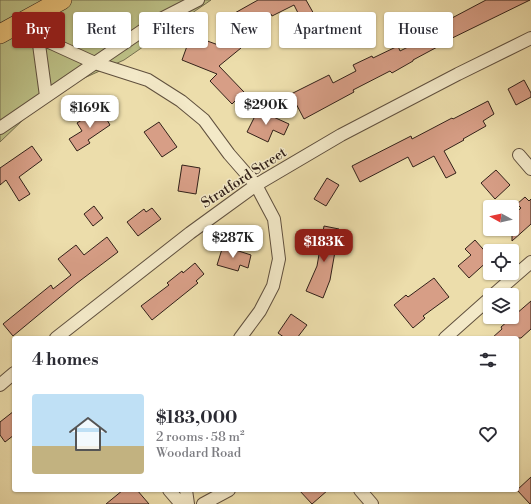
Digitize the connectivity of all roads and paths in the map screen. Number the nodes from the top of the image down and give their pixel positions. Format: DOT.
graph roads {
  1 [pos="62,0"];
  2 [pos="198,0"];
  3 [pos="7,30"];
  4 [pos="531,38"];
  5 [pos="39,48"];
  6 [pos="62,48"];
  7 [pos="95,63"];
  8 [pos="46,96"];
  9 [pos="0,128"];
  10 [pos="519,155"];
  11 [pos="531,169"];
  12 [pos="256,185"];
  13 [pos="531,262"];
  14 [pos="501,288"];
  15 [pos="483,304"];
  16 [pos="59,336"];
  17 [pos="241,336"];
  18 [pos="447,336"];
  19 [pos="12,375"];
  20 [pos="0,385"];
  21 [pos="171,492"];
  22 [pos="186,492"];
  23 [pos="225,492"];
  24 [pos="362,492"];
  25 [pos="181,504"];
  26 [pos="188,504"];
  27 [pos="203,504"];
  28 [pos="372,504"];
  1 -- 3 [label="main road"];
  2 -- 7 [label="street"];
  4 -- 12 [label="street, Stratford Street"];
  5 -- 8 [label="street"];
  6 -- 7 [label="street"];
  7 -- 8 [label="street"];
  7 -- 12 [label="street"];
  8 -- 9 [label="street"];
  10 -- 11 [label="street"];
  12 -- 16 [label="street, Stratford Street"];
  12 -- 17 [label="street"];
  13 -- 14 [label="street"];
  15 -- 18 [label="street"];
  19 -- 20 [label="street"];
  21 -- 25 [label="street"];
  22 -- 26 [label="street"];
  23 -- 27 [label="street"];
  24 -- 28 [label="street"];
}
